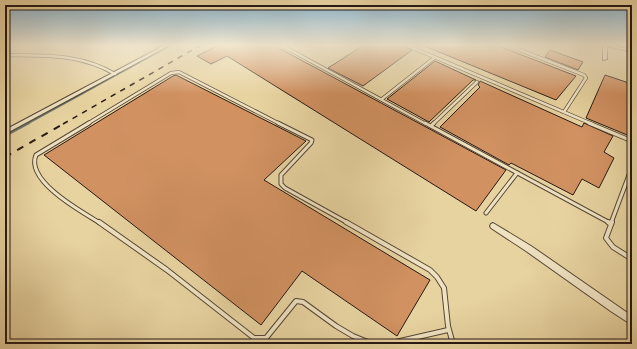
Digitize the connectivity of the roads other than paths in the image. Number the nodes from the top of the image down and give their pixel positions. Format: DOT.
graph roads {
  1 [pos="90,61"];
  2 [pos="138,61"];
  3 [pos="311,61"];
  4 [pos="430,61"];
  5 [pos="442,61"];
  6 [pos="549,61"];
  7 [pos="115,74"];
  8 [pos="477,82"];
  9 [pos="382,99"];
  10 [pos="564,112"];
  11 [pos="431,126"];
  12 [pos="5,132"];
  13 [pos="632,141"];
  14 [pos="632,167"];
  15 [pos="517,172"];
  16 [pos="486,213"];
  17 [pos="611,224"];
  18 [pos="493,226"];
  19 [pos="632,259"];
  20 [pos="632,322"];
  21 [pos="448,330"];
  22 [pos="373,344"];
  23 [pos="387,344"];
  24 [pos="453,344"];
  1 -- 7 [label="lane"];
  2 -- 7 [label="street"];
  3 -- 9 [label="lane"];
  4 -- 9 [label="lane"];
  5 -- 10 [label="lane"];
  6 -- 10 [label="lane"];
  7 -- 12 [label="street"];
  8 -- 11 [label="lane"];
  9 -- 11 [label="lane"];
  10 -- 13 [label="lane"];
  11 -- 15 [label="lane"];
  14 -- 17 [label="lane"];
  15 -- 16 [label="lane"];
  15 -- 17 [label="lane"];
  17 -- 19 [label="lane"];
  18 -- 20 [label="street"];
  21 -- 22 [label="lane"];
  21 -- 23 [label="lane"];
  21 -- 24 [label="lane"];
}
